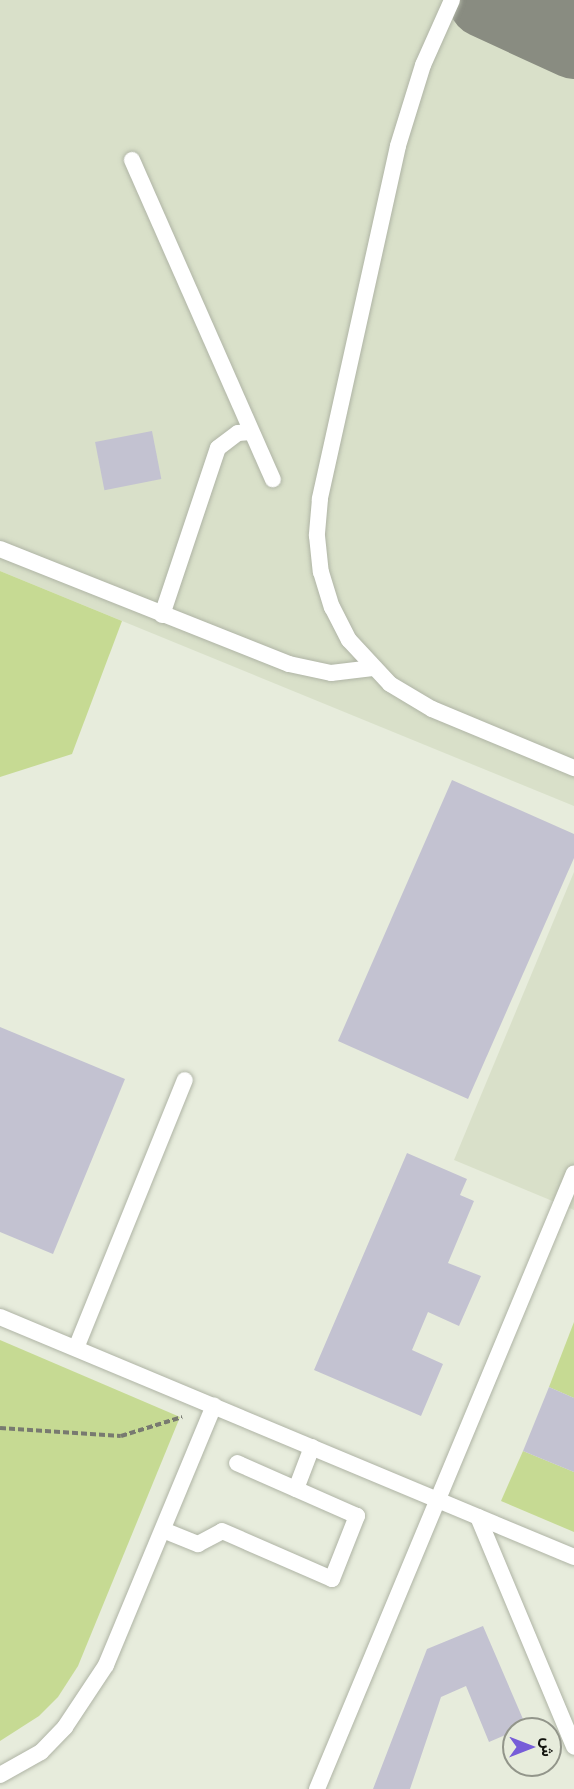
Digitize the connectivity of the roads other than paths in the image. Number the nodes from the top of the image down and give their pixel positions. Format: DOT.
graph roads {
  1 [pos="452,0"];
  2 [pos="132,160"];
  3 [pos="251,432"];
  4 [pos="273,479"];
  5 [pos="0,549"];
  6 [pos="162,615"];
  7 [pos="373,668"];
  8 [pos="574,768"];
  9 [pos="185,1080"];
  10 [pos="574,1176"];
  11 [pos="0,1317"];
  12 [pos="76,1348"];
  13 [pos="214,1406"];
  14 [pos="312,1447"];
  15 [pos="237,1463"];
  16 [pos="296,1489"];
  17 [pos="438,1500"];
  18 [pos="478,1517"];
  19 [pos="163,1530"];
  20 [pos="574,1557"];
  21 [pos="574,1748"];
  22 [pos="0,1775"];
  23 [pos="317,1789"];
  1 -- 7 [label="lane"];
  2 -- 3 [label="lane"];
  3 -- 4 [label="lane"];
  3 -- 6 [label="lane"];
  5 -- 6 [label="lane"];
  6 -- 7 [label="lane"];
  7 -- 8 [label="lane"];
  9 -- 12 [label="lane"];
  10 -- 17 [label="lane"];
  11 -- 12 [label="lane"];
  12 -- 13 [label="lane"];
  13 -- 14 [label="lane"];
  13 -- 19 [label="lane"];
  14 -- 16 [label="lane"];
  14 -- 17 [label="lane"];
  15 -- 16 [label="lane"];
  16 -- 19 [label="lane"];
  17 -- 18 [label="lane"];
  17 -- 23 [label="lane"];
  18 -- 20 [label="lane"];
  18 -- 21 [label="lane"];
  19 -- 22 [label="lane"];
}
